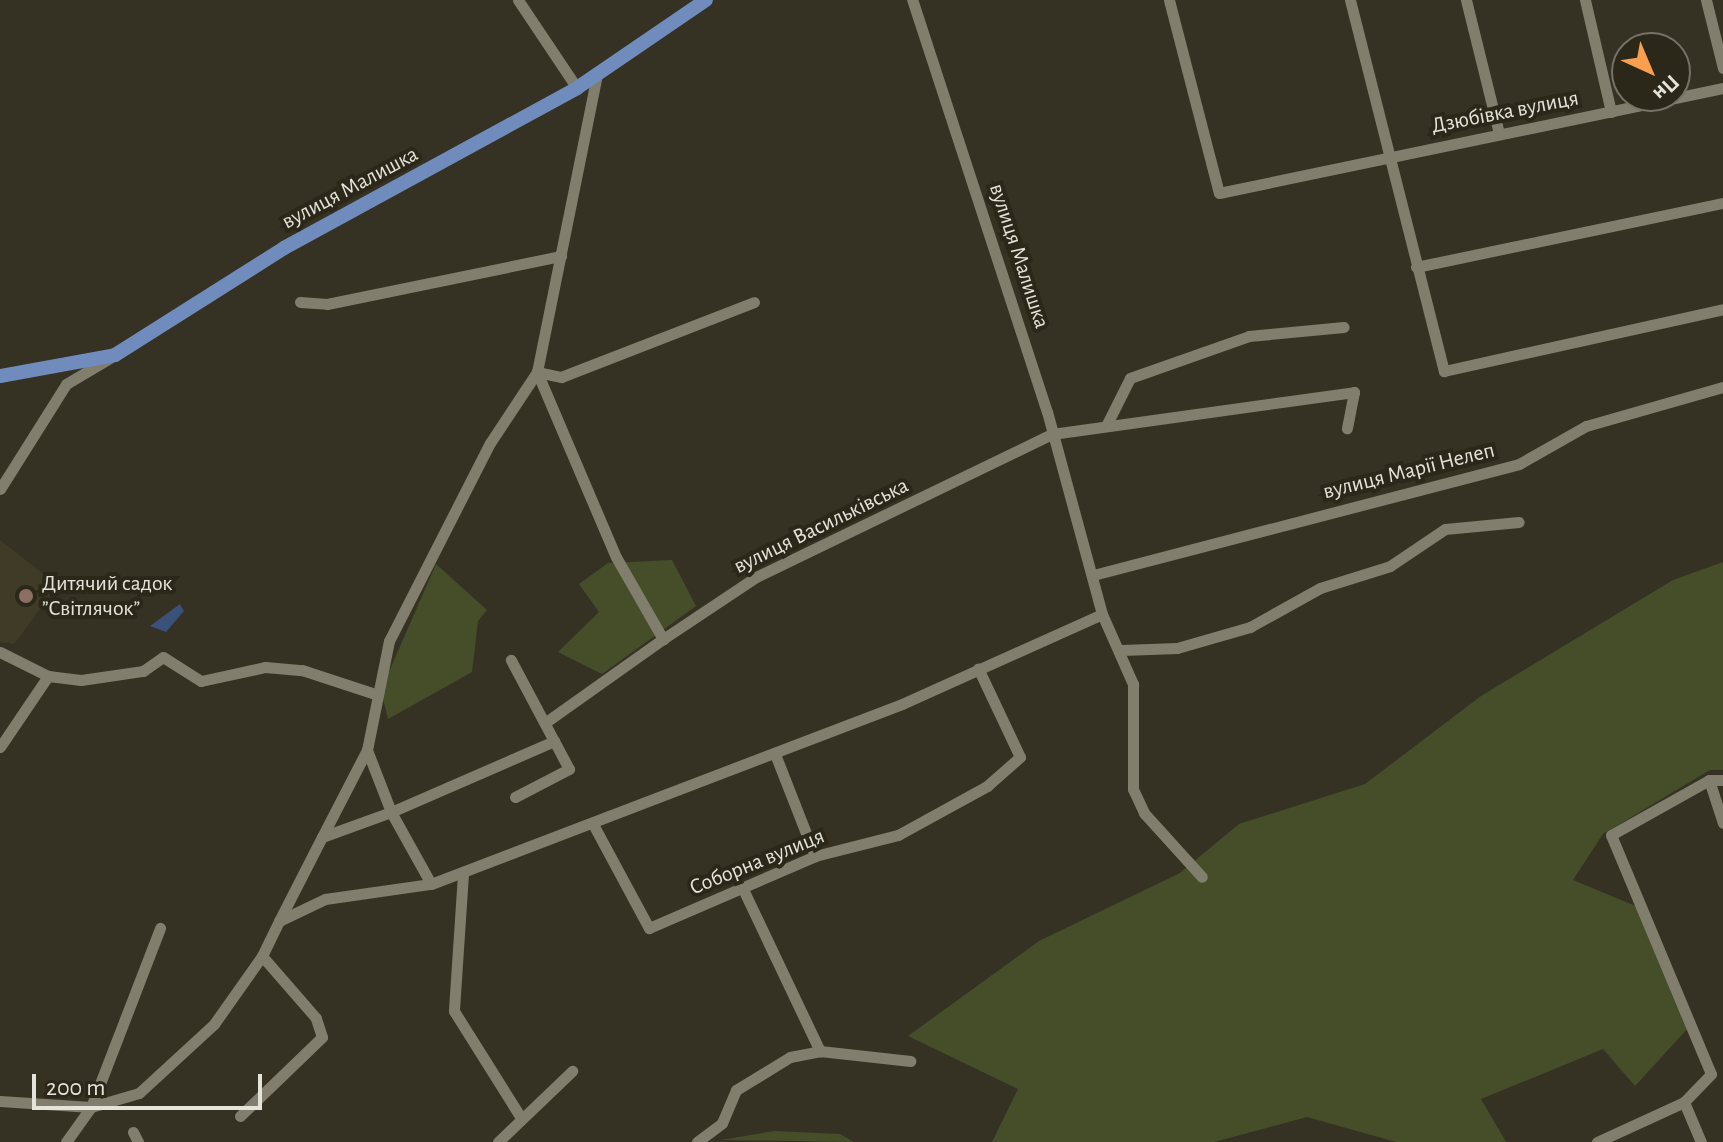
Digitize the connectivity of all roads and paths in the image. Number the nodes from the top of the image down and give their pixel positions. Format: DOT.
graph roads {
  1 [pos="518,0"];
  2 [pos="706,0"];
  3 [pos="912,0"];
  4 [pos="1169,0"];
  5 [pos="1350,0"];
  6 [pos="1466,0"];
  7 [pos="1585,0"];
  8 [pos="1706,0"];
  9 [pos="1723,68"];
  10 [pos="597,75"];
  11 [pos="577,88"];
  12 [pos="1723,88"];
  13 [pos="1691,95"];
  14 [pos="1611,112"];
  15 [pos="1499,133"];
  16 [pos="1390,156"];
  17 [pos="1723,203"];
  18 [pos="561,256"];
  19 [pos="1416,267"];
  20 [pos="300,302"];
  21 [pos="754,302"];
  22 [pos="1723,309"];
  23 [pos="1344,327"];
  24 [pos="115,355"];
  25 [pos="537,372"];
  26 [pos="0,376"];
  27 [pos="1723,387"];
  28 [pos="1107,424"];
  29 [pos="1347,428"];
  30 [pos="1052,434"];
  31 [pos="0,489"];
  32 [pos="1519,522"];
  33 [pos="1097,574"];
  34 [pos="1102,614"];
  35 [pos="663,639"];
  36 [pos="1122,650"];
  37 [pos="0,652"];
  38 [pos="511,660"];
  39 [pos="978,668"];
  40 [pos="48,676"];
  41 [pos="375,694"];
  42 [pos="546,722"];
  43 [pos="554,741"];
  44 [pos="0,747"];
  45 [pos="367,750"];
  46 [pos="775,754"];
  47 [pos="1709,780"];
  48 [pos="1723,780"];
  49 [pos="515,797"];
  50 [pos="391,812"];
  51 [pos="1723,823"];
  52 [pos="594,826"];
  53 [pos="322,837"];
  54 [pos="815,856"];
  55 [pos="463,874"];
  56 [pos="1202,877"];
  57 [pos="431,884"];
  58 [pos="742,887"];
  59 [pos="279,921"];
  60 [pos="160,928"];
  61 [pos="262,956"];
  62 [pos="820,1051"];
  63 [pos="910,1061"];
  64 [pos="572,1071"];
  65 [pos="0,1101"];
  66 [pos="1684,1102"];
  67 [pos="91,1107"];
  68 [pos="240,1116"];
  69 [pos="521,1118"];
  70 [pos="66,1142"];
  71 [pos="498,1142"];
  72 [pos="697,1142"];
  73 [pos="1597,1142"];
  74 [pos="1701,1142"];
  1 -- 11 [label="street"];
  2 -- 10 [label="main road, вулиця Малишка"];
  3 -- 30 [label="street, вулиця Малишка"];
  4 -- 16 [label="street, Дзюбівка вулиця"];
  5 -- 16 [label="street"];
  6 -- 15 [label="street"];
  7 -- 14 [label="street"];
  8 -- 9 [label="street"];
  10 -- 11 [label="main road, вулиця Малишка"];
  10 -- 18 [label="street"];
  11 -- 24 [label="main road, вулиця Малишка"];
  12 -- 13 [label="street, Дзюбівка вулиця"];
  14 -- 15 [label="street, Дзюбівка вулиця"];
  15 -- 16 [label="street, Дзюбівка вулиця"];
  16 -- 19 [label="street"];
  17 -- 19 [label="street"];
  18 -- 20 [label="street"];
  18 -- 25 [label="street"];
  19 -- 22 [label="street"];
  21 -- 25 [label="street"];
  23 -- 28 [label="street"];
  24 -- 26 [label="main road, вулиця Малишка"];
  24 -- 31 [label="street"];
  25 -- 35 [label="street"];
  25 -- 41 [label="street"];
  27 -- 33 [label="street, вулиця Марії Нелеп"];
  28 -- 29 [label="street, вулиця Васильківська"];
  28 -- 30 [label="street, вулиця Васильківська"];
  30 -- 33 [label="street"];
  30 -- 35 [label="street, вулиця Васильківська"];
  32 -- 36 [label="street"];
  33 -- 34 [label="street"];
  34 -- 36 [label="street"];
  34 -- 39 [label="street"];
  35 -- 42 [label="street, вулиця Васильківська"];
  36 -- 56 [label="street"];
  37 -- 40 [label="street"];
  38 -- 42 [label="street"];
  39 -- 46 [label="street"];
  39 -- 54 [label="street, Соборна вулиця"];
  40 -- 41 [label="street"];
  40 -- 44 [label="street"];
  41 -- 45 [label="street"];
  42 -- 43 [label="street"];
  43 -- 49 [label="street"];
  43 -- 50 [label="street"];
  45 -- 50 [label="street"];
  45 -- 53 [label="street"];
  46 -- 52 [label="street"];
  46 -- 54 [label="street"];
  47 -- 48 [label="street"];
  47 -- 51 [label="street"];
  47 -- 66 [label="street"];
  50 -- 53 [label="street"];
  50 -- 57 [label="street"];
  52 -- 55 [label="street"];
  52 -- 58 [label="street, Соборна вулиця"];
  53 -- 59 [label="street"];
  54 -- 58 [label="street, Соборна вулиця"];
  55 -- 57 [label="street"];
  55 -- 69 [label="street"];
  57 -- 59 [label="street"];
  58 -- 62 [label="street"];
  59 -- 61 [label="street"];
  60 -- 67 [label="street"];
  61 -- 67 [label="street"];
  61 -- 68 [label="street"];
  62 -- 63 [label="street"];
  62 -- 72 [label="street"];
  64 -- 69 [label="street"];
  65 -- 67 [label="street"];
  66 -- 73 [label="street"];
  66 -- 74 [label="street"];
  67 -- 70 [label="street"];
  69 -- 71 [label="street"];
}
